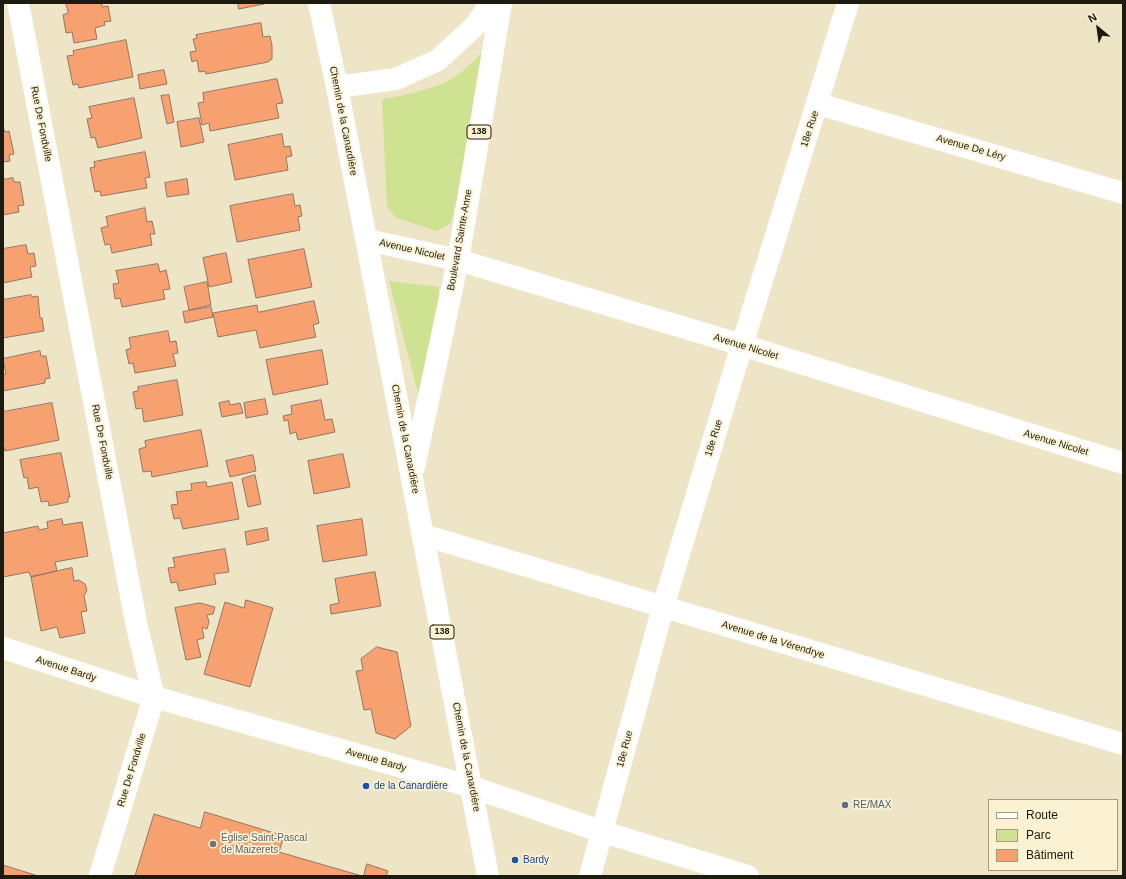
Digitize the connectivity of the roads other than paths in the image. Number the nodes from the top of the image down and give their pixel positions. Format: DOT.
graph roads {
  1 [pos="18,3"];
  2 [pos="319,3"];
  3 [pos="491,3"];
  4 [pos="501,3"];
  5 [pos="848,3"];
  6 [pos="337,87"];
  7 [pos="818,104"];
  8 [pos="1123,193"];
  9 [pos="366,240"];
  10 [pos="458,260"];
  11 [pos="742,345"];
  12 [pos="1123,463"];
  13 [pos="412,476"];
  14 [pos="423,535"];
  15 [pos="663,607"];
  16 [pos="3,648"];
  17 [pos="154,697"];
  18 [pos="1123,744"];
  19 [pos="472,788"];
  20 [pos="603,832"];
  21 [pos="100,876"];
  22 [pos="488,876"];
  23 [pos="590,876"];
  24 [pos="748,876"];
  1 -- 17 [label="street, Rue De Fondville"];
  2 -- 6 [label="street, Chemin de la Canardière"];
  3 -- 6 [label="street"];
  4 -- 10 [label="street, Boulevard Sainte-Anne / 138"];
  5 -- 7 [label="street, 18e Rue"];
  6 -- 9 [label="street, Chemin de la Canardière / 138"];
  7 -- 8 [label="street, Avenue De Léry"];
  7 -- 11 [label="street, 18e Rue"];
  9 -- 10 [label="street, Avenue Nicolet"];
  9 -- 13 [label="street, Chemin de la Canardière / 138"];
  10 -- 11 [label="street, Avenue Nicolet"];
  10 -- 13 [label="street, Boulevard Sainte-Anne / 138"];
  11 -- 12 [label="street, Avenue Nicolet"];
  11 -- 15 [label="street, 18e Rue"];
  13 -- 14 [label="street, Chemin de la Canardière / 138"];
  14 -- 15 [label="street, Avenue de la Vérendrye"];
  14 -- 19 [label="street, Chemin de la Canardière / 138"];
  15 -- 18 [label="street, Avenue de la Vérendrye"];
  15 -- 20 [label="street, 18e Rue"];
  16 -- 17 [label="street, Avenue Bardy"];
  17 -- 19 [label="street, Avenue Bardy"];
  17 -- 21 [label="street, Rue De Fondville"];
  19 -- 20 [label="street, Avenue Bardy"];
  19 -- 22 [label="street, Chemin de la Canardière / 138"];
  20 -- 23 [label="street, 18e Rue"];
  20 -- 24 [label="street, Avenue Bardy"];
}
